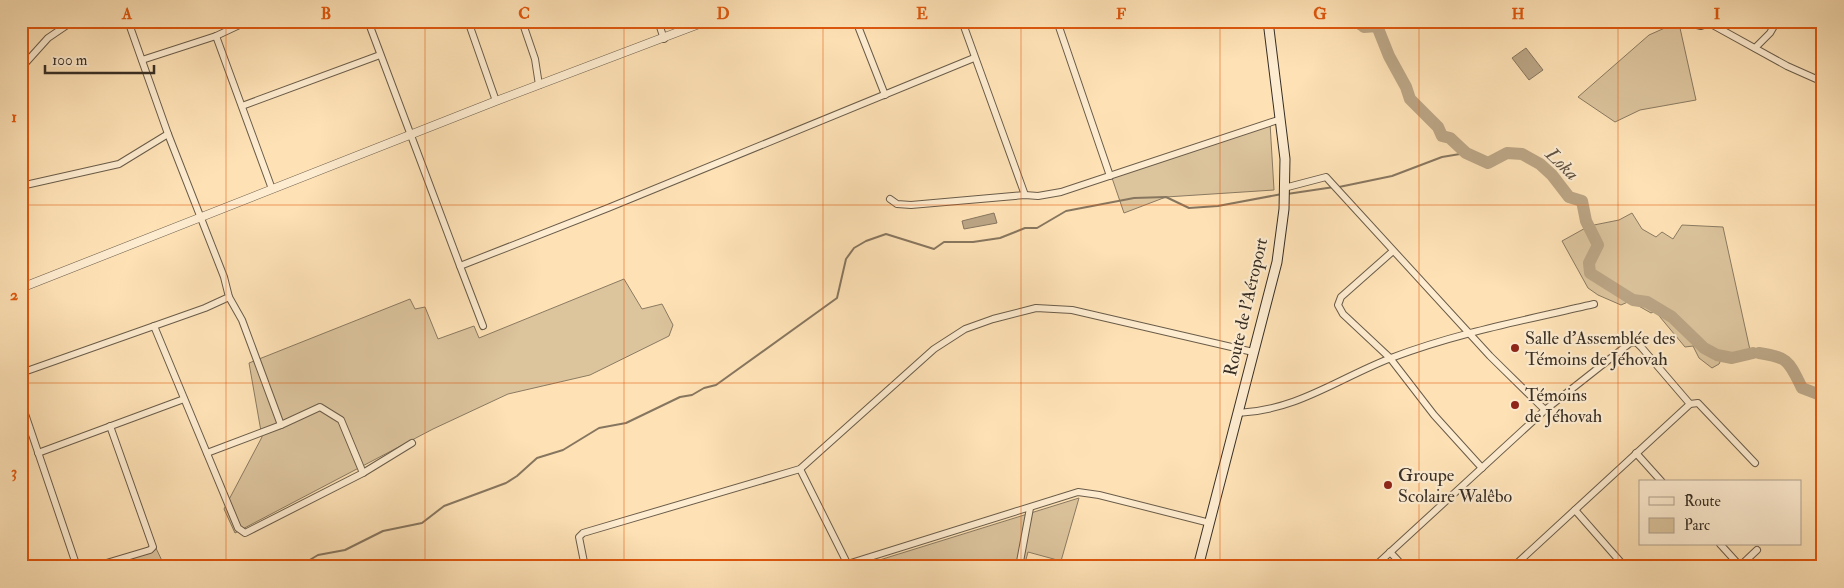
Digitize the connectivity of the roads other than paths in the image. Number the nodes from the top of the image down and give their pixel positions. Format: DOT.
graph roads {
  1 [pos="73,21"];
  2 [pos="128,21"];
  3 [pos="248,21"];
  4 [pos="368,21"];
  5 [pos="468,21"];
  6 [pos="522,21"];
  7 [pos="658,21"];
  8 [pos="708,21"];
  9 [pos="856,21"];
  10 [pos="962,21"];
  11 [pos="1057,21"];
  12 [pos="1268,21"];
  13 [pos="1777,21"];
  14 [pos="1683,22"];
  15 [pos="1714,23"];
  16 [pos="216,36"];
  17 [pos="664,39"];
  18 [pos="1755,48"];
  19 [pos="380,55"];
  20 [pos="974,58"];
  21 [pos="142,60"];
  22 [pos="21,68"];
  23 [pos="1823,82"];
  24 [pos="539,85"];
  25 [pos="885,95"];
  26 [pos="496,101"];
  27 [pos="242,106"];
  28 [pos="1281,119"];
  29 [pos="168,134"];
  30 [pos="409,136"];
  31 [pos="1110,176"];
  32 [pos="21,186"];
  33 [pos="1284,188"];
  34 [pos="272,189"];
  35 [pos="1025,195"];
  36 [pos="890,199"];
  37 [pos="200,217"];
  38 [pos="1393,250"];
  39 [pos="460,266"];
  40 [pos="21,288"];
  41 [pos="229,297"];
  42 [pos="1594,304"];
  43 [pos="154,326"];
  44 [pos="483,326"];
  45 [pos="1469,332"];
  46 [pos="1253,352"];
  47 [pos="1390,358"];
  48 [pos="21,373"];
  49 [pos="184,399"];
  50 [pos="21,402"];
  51 [pos="1690,404"];
  52 [pos="1545,410"];
  53 [pos="1238,413"];
  54 [pos="280,425"];
  55 [pos="110,426"];
  56 [pos="412,443"];
  57 [pos="38,453"];
  58 [pos="207,453"];
  59 [pos="1636,453"];
  60 [pos="1755,463"];
  61 [pos="1482,468"];
  62 [pos="800,470"];
  63 [pos="363,473"];
  64 [pos="1660,480"];
  65 [pos="1030,508"];
  66 [pos="1575,510"];
  67 [pos="1210,523"];
  68 [pos="1722,546"];
  69 [pos="1757,550"];
  70 [pos="1390,552"];
  71 [pos="847,563"];
  72 [pos="1515,566"];
  73 [pos="1739,566"];
  74 [pos="77,567"];
  75 [pos="93,567"];
  76 [pos="585,567"];
  77 [pos="838,567"];
  78 [pos="1019,567"];
  79 [pos="1198,567"];
  80 [pos="1374,567"];
  81 [pos="1404,567"];
  82 [pos="1625,567"];
  1 -- 22 [label="street"];
  2 -- 21 [label="street"];
  3 -- 16 [label="street"];
  4 -- 19 [label="street"];
  5 -- 26 [label="street"];
  6 -- 24 [label="street"];
  7 -- 17 [label="street"];
  8 -- 17 [label="street"];
  9 -- 25 [label="street"];
  10 -- 20 [label="street"];
  11 -- 31 [label="street"];
  12 -- 28 [label="main road, Route de l'Aéroport"];
  13 -- 18 [label="street"];
  14 -- 15 [label="street"];
  15 -- 18 [label="street"];
  16 -- 21 [label="street"];
  16 -- 27 [label="street"];
  17 -- 24 [label="street"];
  18 -- 23 [label="street"];
  19 -- 27 [label="street"];
  19 -- 30 [label="street"];
  20 -- 25 [label="street"];
  20 -- 35 [label="street"];
  21 -- 29 [label="street"];
  24 -- 26 [label="street"];
  25 -- 39 [label="street"];
  26 -- 30 [label="street"];
  27 -- 34 [label="street"];
  28 -- 31 [label="street"];
  28 -- 33 [label="main road, Route de l'Aéroport"];
  29 -- 32 [label="street"];
  29 -- 37 [label="street"];
  30 -- 34 [label="street"];
  30 -- 39 [label="street"];
  31 -- 35 [label="street"];
  33 -- 38 [label="street"];
  33 -- 46 [label="main road, Route de l'Aéroport"];
  34 -- 37 [label="street"];
  35 -- 36 [label="street"];
  37 -- 40 [label="street"];
  37 -- 41 [label="street"];
  38 -- 45 [label="street"];
  38 -- 47 [label="street"];
  39 -- 44 [label="street"];
  41 -- 43 [label="street"];
  41 -- 54 [label="street"];
  42 -- 45 [label="street"];
  43 -- 48 [label="street"];
  43 -- 49 [label="street"];
  45 -- 47 [label="street"];
  45 -- 52 [label="street"];
  46 -- 53 [label="main road, Route de l'Aéroport"];
  46 -- 62 [label="street"];
  47 -- 53 [label="street"];
  47 -- 61 [label="street"];
  49 -- 55 [label="street"];
  49 -- 58 [label="street"];
  50 -- 57 [label="street"];
  51 -- 52 [label="street"];
  51 -- 59 [label="street"];
  51 -- 60 [label="street"];
  52 -- 61 [label="street"];
  53 -- 67 [label="main road, Route de l'Aéroport"];
  54 -- 58 [label="street"];
  54 -- 63 [label="street"];
  55 -- 57 [label="street"];
  55 -- 75 [label="street"];
  56 -- 63 [label="street"];
  57 -- 74 [label="street"];
  58 -- 63 [label="street"];
  59 -- 64 [label="street"];
  59 -- 66 [label="street"];
  61 -- 70 [label="street"];
  62 -- 71 [label="street"];
  62 -- 76 [label="street"];
  65 -- 67 [label="street"];
  65 -- 71 [label="street"];
  65 -- 78 [label="street"];
  66 -- 72 [label="street"];
  66 -- 82 [label="street"];
  67 -- 79 [label="main road, Route de l'Aéroport"];
  68 -- 73 [label="street"];
  69 -- 73 [label="street"];
  70 -- 80 [label="street"];
  70 -- 81 [label="street"];
  71 -- 77 [label="street"];
}
